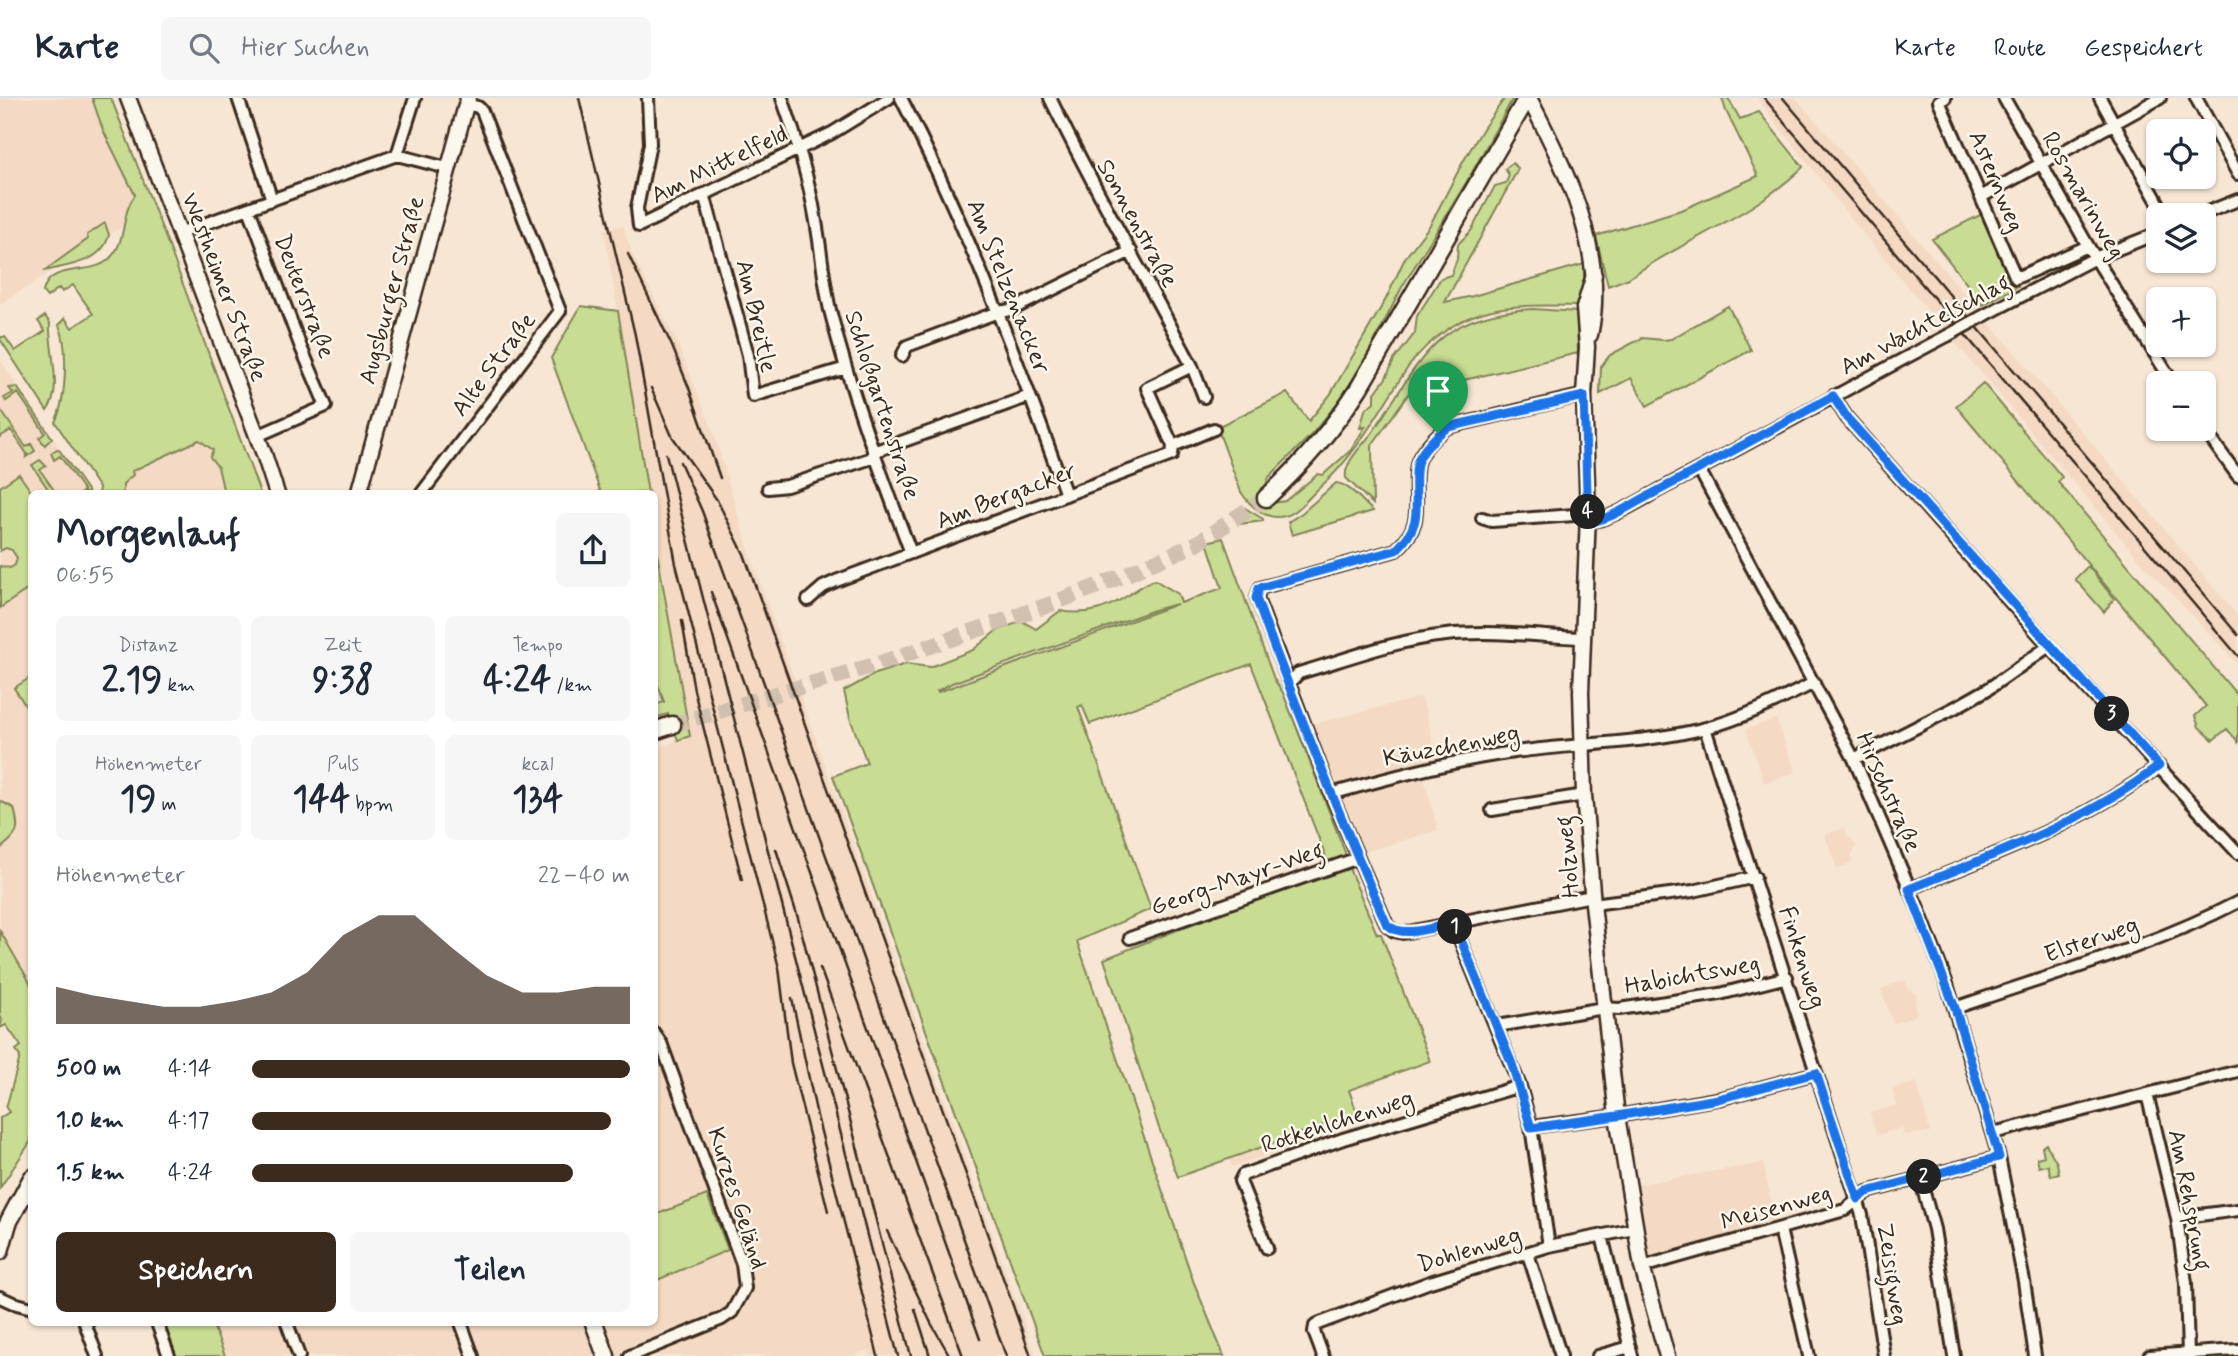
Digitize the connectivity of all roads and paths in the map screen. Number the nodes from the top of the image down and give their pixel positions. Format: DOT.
graph roads {
  1 [pos="128,98"];
  2 [pos="238,98"];
  3 [pos="415,98"];
  4 [pos="648,98"];
  5 [pos="782,98"];
  6 [pos="889,98"];
  7 [pos="901,98"];
  8 [pos="1050,98"];
  9 [pos="1528,98"];
  10 [pos="2004,98"];
  11 [pos="2100,98"];
  12 [pos="2161,98"];
  13 [pos="2196,98"];
  14 [pos="1942,99"];
  15 [pos="467,101"];
  16 [pos="2115,124"];
  17 [pos="800,148"];
  18 [pos="397,155"];
  19 [pos="2042,165"];
  20 [pos="447,168"];
  21 [pos="2238,174"];
  22 [pos="704,194"];
  23 [pos="1981,197"];
  24 [pos="272,200"];
  25 [pos="2238,200"];
  26 [pos="2158,203"];
  27 [pos="249,209"];
  28 [pos="2216,209"];
  29 [pos="179,233"];
  30 [pos="2146,238"];
  31 [pos="2088,246"];
  32 [pos="1131,251"];
  33 [pos="2095,258"];
  34 [pos="998,312"];
  35 [pos="902,356"];
  36 [pos="1192,366"];
  37 [pos="846,368"];
  38 [pos="2166,371"];
  39 [pos="1031,396"];
  40 [pos="1584,396"];
  41 [pos="1833,396"];
  42 [pos="1204,397"];
  43 [pos="1214,429"];
  44 [pos="257,436"];
  45 [pos="2212,441"];
  46 [pos="1173,446"];
  47 [pos="874,454"];
  48 [pos="1699,469"];
  49 [pos="2238,476"];
  50 [pos="768,488"];
  51 [pos="276,490"];
  52 [pos="360,490"];
  53 [pos="424,490"];
  54 [pos="1066,495"];
  55 [pos="1266,498"];
  56 [pos="1482,518"];
  57 [pos="1588,518"];
  58 [pos="911,553"];
  59 [pos="808,600"];
  60 [pos="1581,638"];
  61 [pos="2049,646"];
  62 [pos="1289,683"];
  63 [pos="1814,683"];
  64 [pos="672,725"];
  65 [pos="1705,728"];
  66 [pos="658,730"];
  67 [pos="1582,744"];
  68 [pos="1854,759"];
  69 [pos="2159,766"];
  70 [pos="1331,794"];
  71 [pos="1584,795"];
  72 [pos="1492,810"];
  73 [pos="2238,853"];
  74 [pos="1358,859"];
  75 [pos="1755,877"];
  76 [pos="1909,889"];
  77 [pos="1593,900"];
  78 [pos="2238,902"];
  79 [pos="1454,923"];
  80 [pos="1130,938"];
  81 [pos="1787,977"];
  82 [pos="1604,1008"];
  83 [pos="1955,1008"];
  84 [pos="1497,1026"];
  85 [pos="658,1039"];
  86 [pos="2238,1071"];
  87 [pos="1816,1073"];
  88 [pos="1520,1086"];
  89 [pos="2147,1094"];
  90 [pos="1617,1116"];
  91 [pos="1531,1128"];
  92 [pos="1993,1133"];
  93 [pos="1999,1157"];
  94 [pos="1920,1178"];
  95 [pos="28,1185"];
  96 [pos="1858,1199"];
  97 [pos="2238,1210"];
  98 [pos="2177,1218"];
  99 [pos="4,1228"];
  100 [pos="1634,1229"];
  101 [pos="1780,1229"];
  102 [pos="1602,1236"];
  103 [pos="1549,1246"];
  104 [pos="1267,1248"];
  105 [pos="0,1251"];
  106 [pos="1528,1254"];
  107 [pos="1642,1267"];
  108 [pos="0,1297"];
  109 [pos="28,1307"];
  110 [pos="86,1326"];
  111 [pos="158,1326"];
  112 [pos="288,1326"];
  113 [pos="462,1326"];
  114 [pos="595,1326"];
  115 [pos="2238,1350"];
  116 [pos="1631,1351"];
  117 [pos="2188,1354"];
  118 [pos="97,1356"];
  119 [pos="169,1356"];
  120 [pos="299,1356"];
  121 [pos="473,1356"];
  122 [pos="606,1356"];
  123 [pos="630,1356"];
  124 [pos="1323,1356"];
  125 [pos="1561,1356"];
  126 [pos="1598,1356"];
  127 [pos="1667,1356"];
  128 [pos="1809,1356"];
  129 [pos="1884,1356"];
  130 [pos="1954,1356"];
  131 [pos="2035,1356"];
  132 [pos="2149,1356"];
  1 -- 29 [label="street, Westheimer Straße"];
  2 -- 24 [label="street, Deuterstraße"];
  3 -- 18 [label="street"];
  4 -- 22 [label="street, Am Mittelfeld"];
  5 -- 17 [label="street"];
  6 -- 17 [label="street, Am Mittelfeld"];
  7 -- 34 [label="street, Am Stelzenacker"];
  8 -- 32 [label="street, Sonnenstraße"];
  9 -- 40 [label="street, Holzweg"];
  9 -- 55 [label="main road"];
  10 -- 19 [label="street, Rosmarinweg"];
  11 -- 16 [label="street"];
  12 -- 16 [label="street"];
  13 -- 21 [label="street"];
  14 -- 23 [label="street, Asternweg"];
  15 -- 20 [label="street, Augsburger Straße"];
  15 -- 53 [label="street, Alte Straße"];
  16 -- 19 [label="street"];
  16 -- 26 [label="street"];
  17 -- 22 [label="street, Am Mittelfeld"];
  17 -- 37 [label="street, Schloßgartenstraße"];
  18 -- 20 [label="street"];
  18 -- 24 [label="street"];
  19 -- 23 [label="street"];
  19 -- 31 [label="street, Rosmarinweg"];
  20 -- 52 [label="street, Augsburger Straße"];
  22 -- 37 [label="street, Am Breitle"];
  23 -- 31 [label="street, Asternweg"];
  24 -- 27 [label="street"];
  25 -- 28 [label="street"];
  27 -- 29 [label="street"];
  27 -- 44 [label="street, Deuterstraße"];
  29 -- 44 [label="street, Westheimer Straße"];
  30 -- 33 [label="street, Am Wachtelschlag"];
  31 -- 33 [label="street, Rosmarinweg"];
  32 -- 34 [label="street"];
  32 -- 36 [label="street, Sonnenstraße"];
  33 -- 38 [label="street, Rosmarinweg"];
  33 -- 41 [label="street, Am Wachtelschlag, bridge"];
  34 -- 35 [label="street"];
  34 -- 39 [label="street, Am Stelzenacker"];
  36 -- 42 [label="street, Sonnenstraße"];
  36 -- 46 [label="street"];
  37 -- 47 [label="street, Schloßgartenstraße"];
  39 -- 47 [label="street"];
  39 -- 54 [label="street, Am Stelzenacker"];
  40 -- 57 [label="street, Holzweg"];
  40 -- 62 [label="street"];
  41 -- 48 [label="street, Am Wachtelschlag"];
  41 -- 61 [label="street"];
  43 -- 46 [label="street, Am Bergacker"];
  44 -- 51 [label="street, Westheimer Straße"];
  45 -- 49 [label="street"];
  46 -- 54 [label="street, Am Bergacker"];
  47 -- 50 [label="street"];
  47 -- 58 [label="street, Schloßgartenstraße"];
  48 -- 57 [label="street, Am Wachtelschlag"];
  48 -- 63 [label="street, Hirschstraße"];
  54 -- 58 [label="street, Am Bergacker"];
  56 -- 57 [label="street, Am Wachtelschlag"];
  57 -- 60 [label="street, Holzweg"];
  58 -- 59 [label="street, Am Bergacker"];
  60 -- 62 [label="street"];
  60 -- 67 [label="street, Holzweg"];
  61 -- 68 [label="street"];
  61 -- 69 [label="street"];
  62 -- 70 [label="street"];
  63 -- 65 [label="street, Käuzchenweg"];
  63 -- 68 [label="street, Hirschstraße"];
  64 -- 66 [label="main road"];
  65 -- 67 [label="street, Käuzchenweg"];
  65 -- 75 [label="street, Finkenweg"];
  67 -- 70 [label="street, Käuzchenweg"];
  67 -- 71 [label="street, Holzweg"];
  68 -- 76 [label="street, Hirschstraße"];
  69 -- 73 [label="street"];
  69 -- 76 [label="street"];
  70 -- 74 [label="street"];
  71 -- 72 [label="street"];
  71 -- 77 [label="street, Holzweg"];
  74 -- 79 [label="street"];
  74 -- 80 [label="street, Georg-Mayr-Weg"];
  75 -- 77 [label="street"];
  75 -- 81 [label="street, Finkenweg"];
  76 -- 83 [label="street, Hirschstraße"];
  77 -- 79 [label="street"];
  77 -- 82 [label="street, Holzweg"];
  78 -- 83 [label="street, Elsterweg"];
  79 -- 84 [label="street"];
  81 -- 82 [label="street, Habichtsweg"];
  81 -- 87 [label="street, Finkenweg"];
  82 -- 84 [label="street, Habichtsweg"];
  82 -- 90 [label="street, Holzweg"];
  83 -- 92 [label="street, Hirschstraße"];
  84 -- 88 [label="street"];
  85 -- 123 [label="street, Kurzes Geländ"];
  86 -- 89 [label="street"];
  87 -- 90 [label="street"];
  87 -- 96 [label="street, Finkenweg"];
  88 -- 91 [label="street"];
  88 -- 104 [label="street, Rotkehlchenweg"];
  89 -- 92 [label="street"];
  89 -- 98 [label="street, Am Rehsprung"];
  90 -- 91 [label="street"];
  90 -- 100 [label="street, Holzweg"];
  91 -- 103 [label="street"];
  92 -- 93 [label="street, Hirschstraße"];
  93 -- 94 [label="street, Meisenweg"];
  93 -- 131 [label="street, Hirschstraße"];
  94 -- 96 [label="street, Meisenweg"];
  94 -- 130 [label="street"];
  95 -- 99 [label="main road"];
  96 -- 101 [label="street, Meisenweg"];
  96 -- 129 [label="street, Zeisigweg"];
  97 -- 98 [label="street"];
  98 -- 117 [label="street, Am Rehsprung"];
  99 -- 105 [label="main road"];
  100 -- 102 [label="street, Dohlenweg"];
  100 -- 107 [label="street, Holzweg"];
  101 -- 107 [label="street, Meisenweg"];
  101 -- 128 [label="street"];
  102 -- 103 [label="street, Dohlenweg"];
  102 -- 116 [label="street"];
  103 -- 106 [label="street, Dohlenweg"];
  106 -- 124 [label="street, Dohlenweg"];
  106 -- 125 [label="street"];
  107 -- 127 [label="street, Holzweg"];
  108 -- 109 [label="street"];
  110 -- 118 [label="street"];
  111 -- 119 [label="street"];
  112 -- 120 [label="street"];
  113 -- 121 [label="street"];
  114 -- 122 [label="main road"];
  115 -- 117 [label="street"];
  116 -- 126 [label="street"];
  117 -- 132 [label="street"];
}
